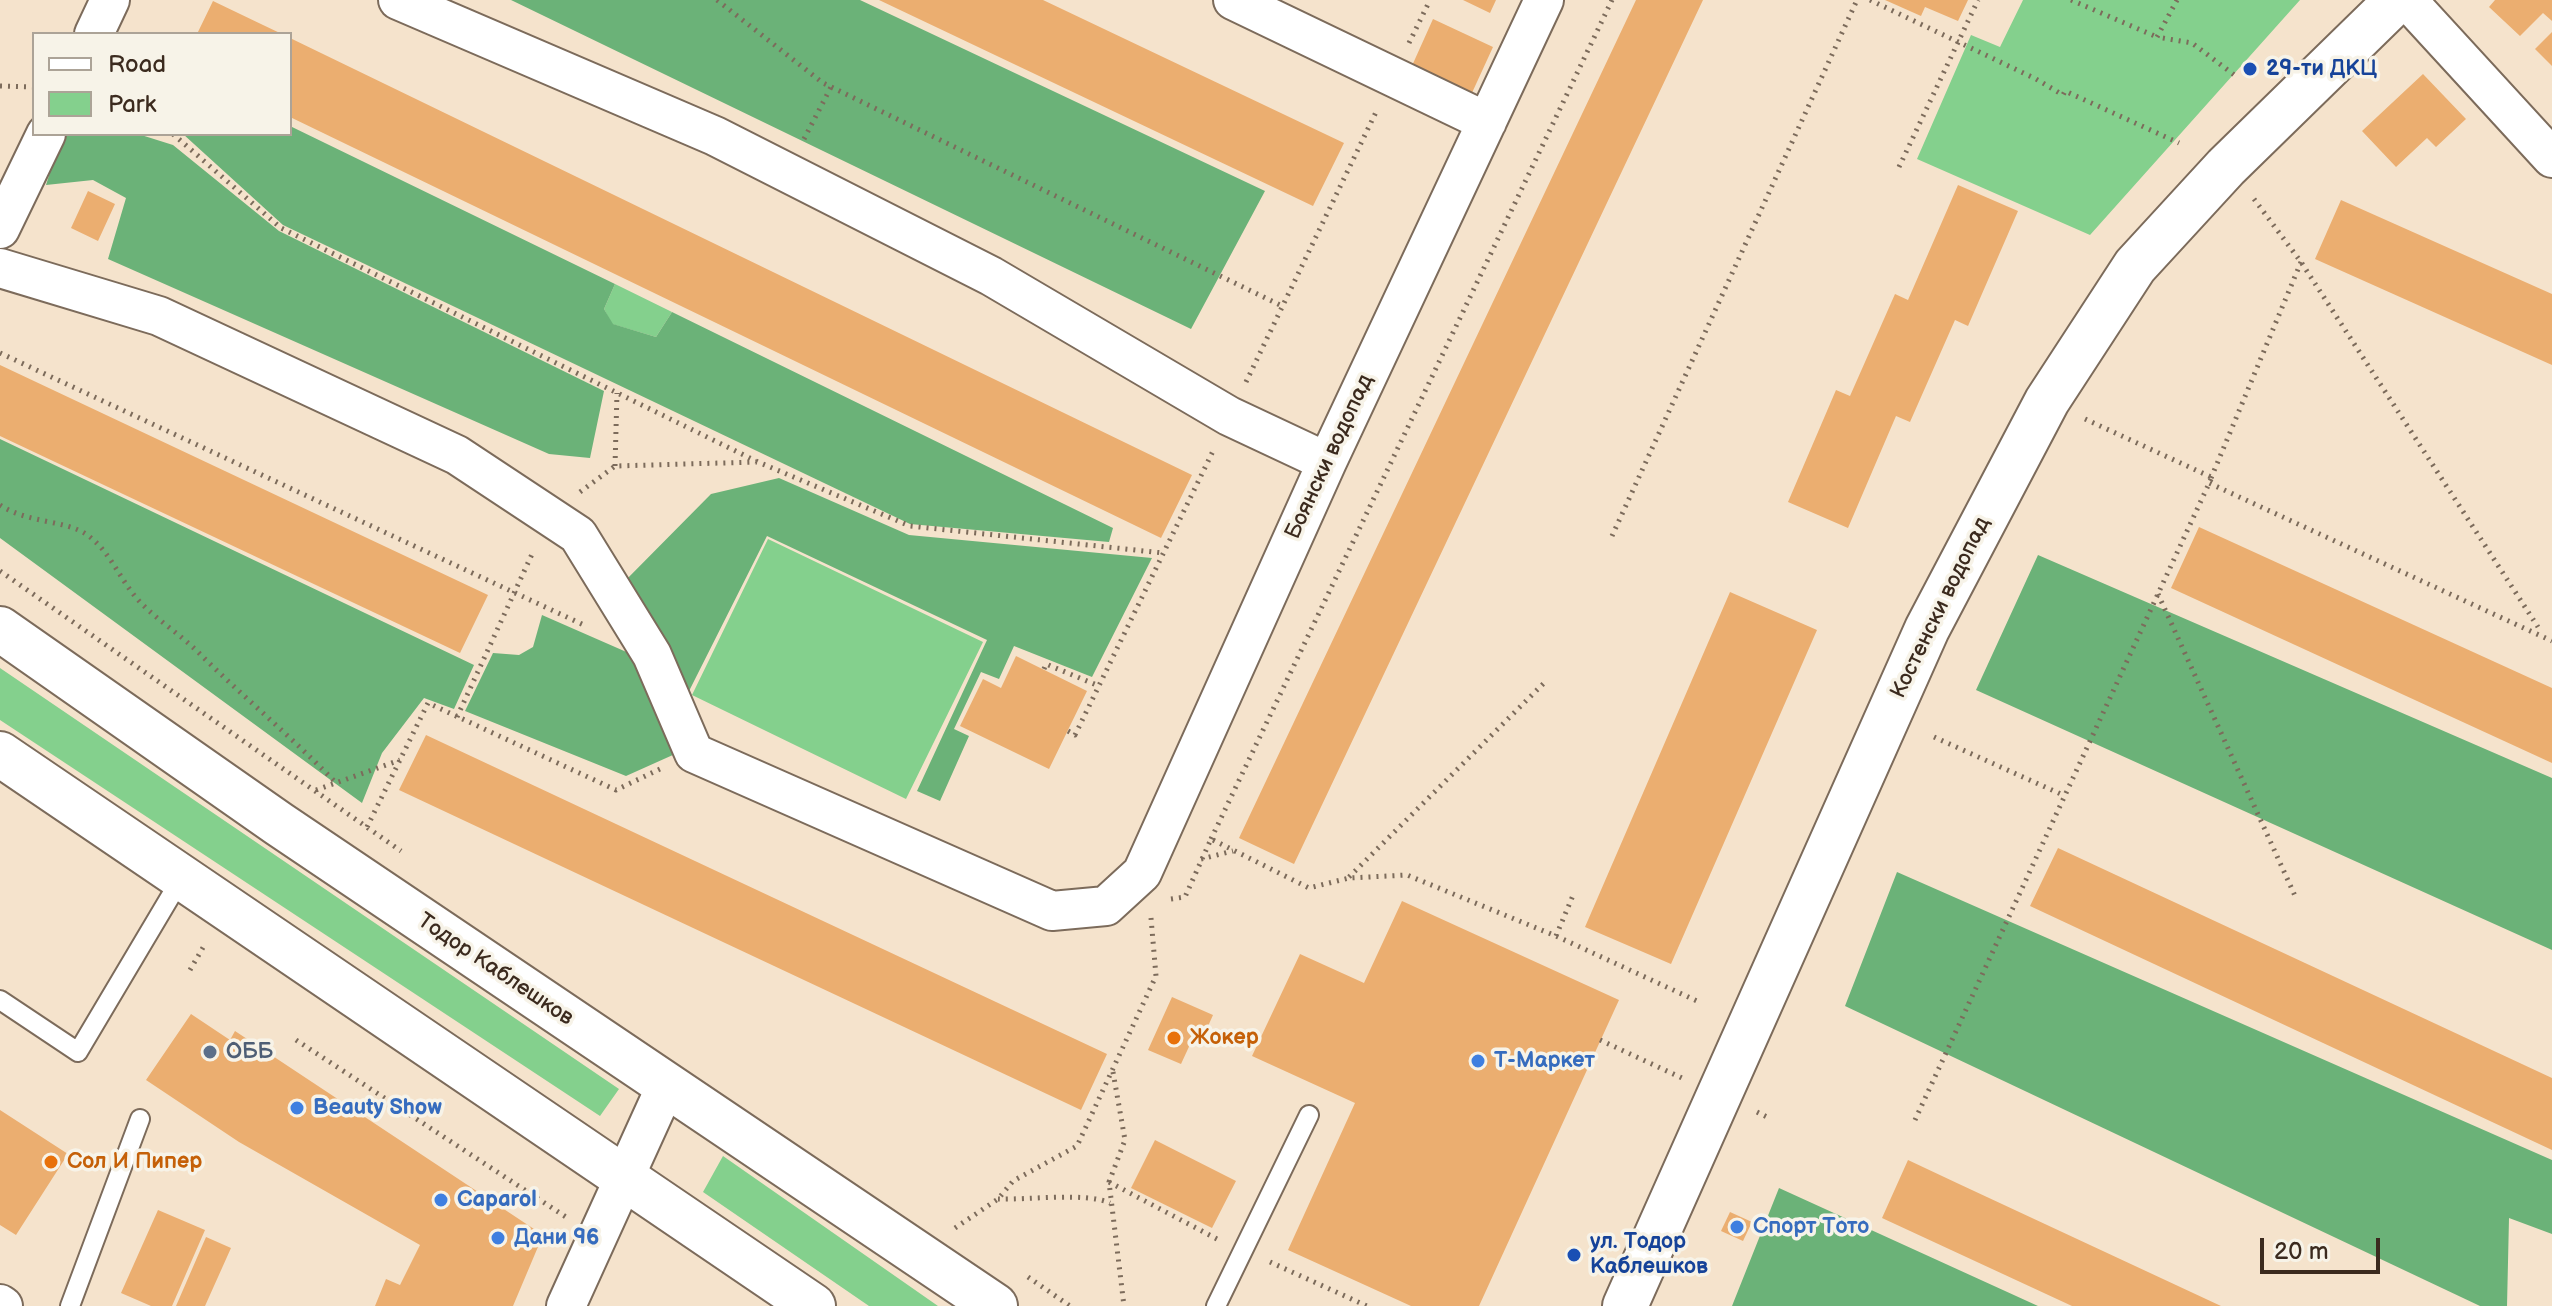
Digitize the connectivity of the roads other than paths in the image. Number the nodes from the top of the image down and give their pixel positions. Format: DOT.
graph roads {
  1 [pos="110,0"];
  2 [pos="398,0"];
  3 [pos="1233,0"];
  4 [pos="1544,0"];
  5 [pos="2397,0"];
  6 [pos="2407,0"];
  7 [pos="95,32"];
  8 [pos="1487,122"];
  9 [pos="45,136"];
  10 [pos="2552,158"];
  11 [pos="0,229"];
  12 [pos="0,268"];
  13 [pos="1327,462"];
  14 [pos="0,629"];
  15 [pos="0,754"];
  16 [pos="182,877"];
  17 [pos="0,1000"];
  18 [pos="666,1086"];
  19 [pos="1309,1115"];
  20 [pos="140,1119"];
  21 [pos="625,1178"];
  22 [pos="70,1306"];
  23 [pos="566,1306"];
  24 [pos="813,1306"];
  25 [pos="995,1306"];
  26 [pos="1216,1306"];
  27 [pos="1625,1306"];
  1 -- 7 [label="street"];
  2 -- 13 [label="street"];
  3 -- 8 [label="street"];
  4 -- 8 [label="street, Боянски водопад"];
  5 -- 27 [label="main road, Костенски водопад"];
  6 -- 10 [label="street"];
  8 -- 13 [label="street, Боянски водопад"];
  9 -- 11 [label="street"];
  12 -- 13 [label="street, Боянски водопад"];
  14 -- 18 [label="main road, Тодор Каблешков"];
  15 -- 16 [label="main road"];
  16 -- 17 [label="lane"];
  16 -- 21 [label="main road"];
  18 -- 21 [label="street"];
  18 -- 25 [label="main road, Тодор Каблешков"];
  19 -- 26 [label="lane"];
  20 -- 22 [label="lane"];
  21 -- 23 [label="street"];
  21 -- 24 [label="main road"];
}
